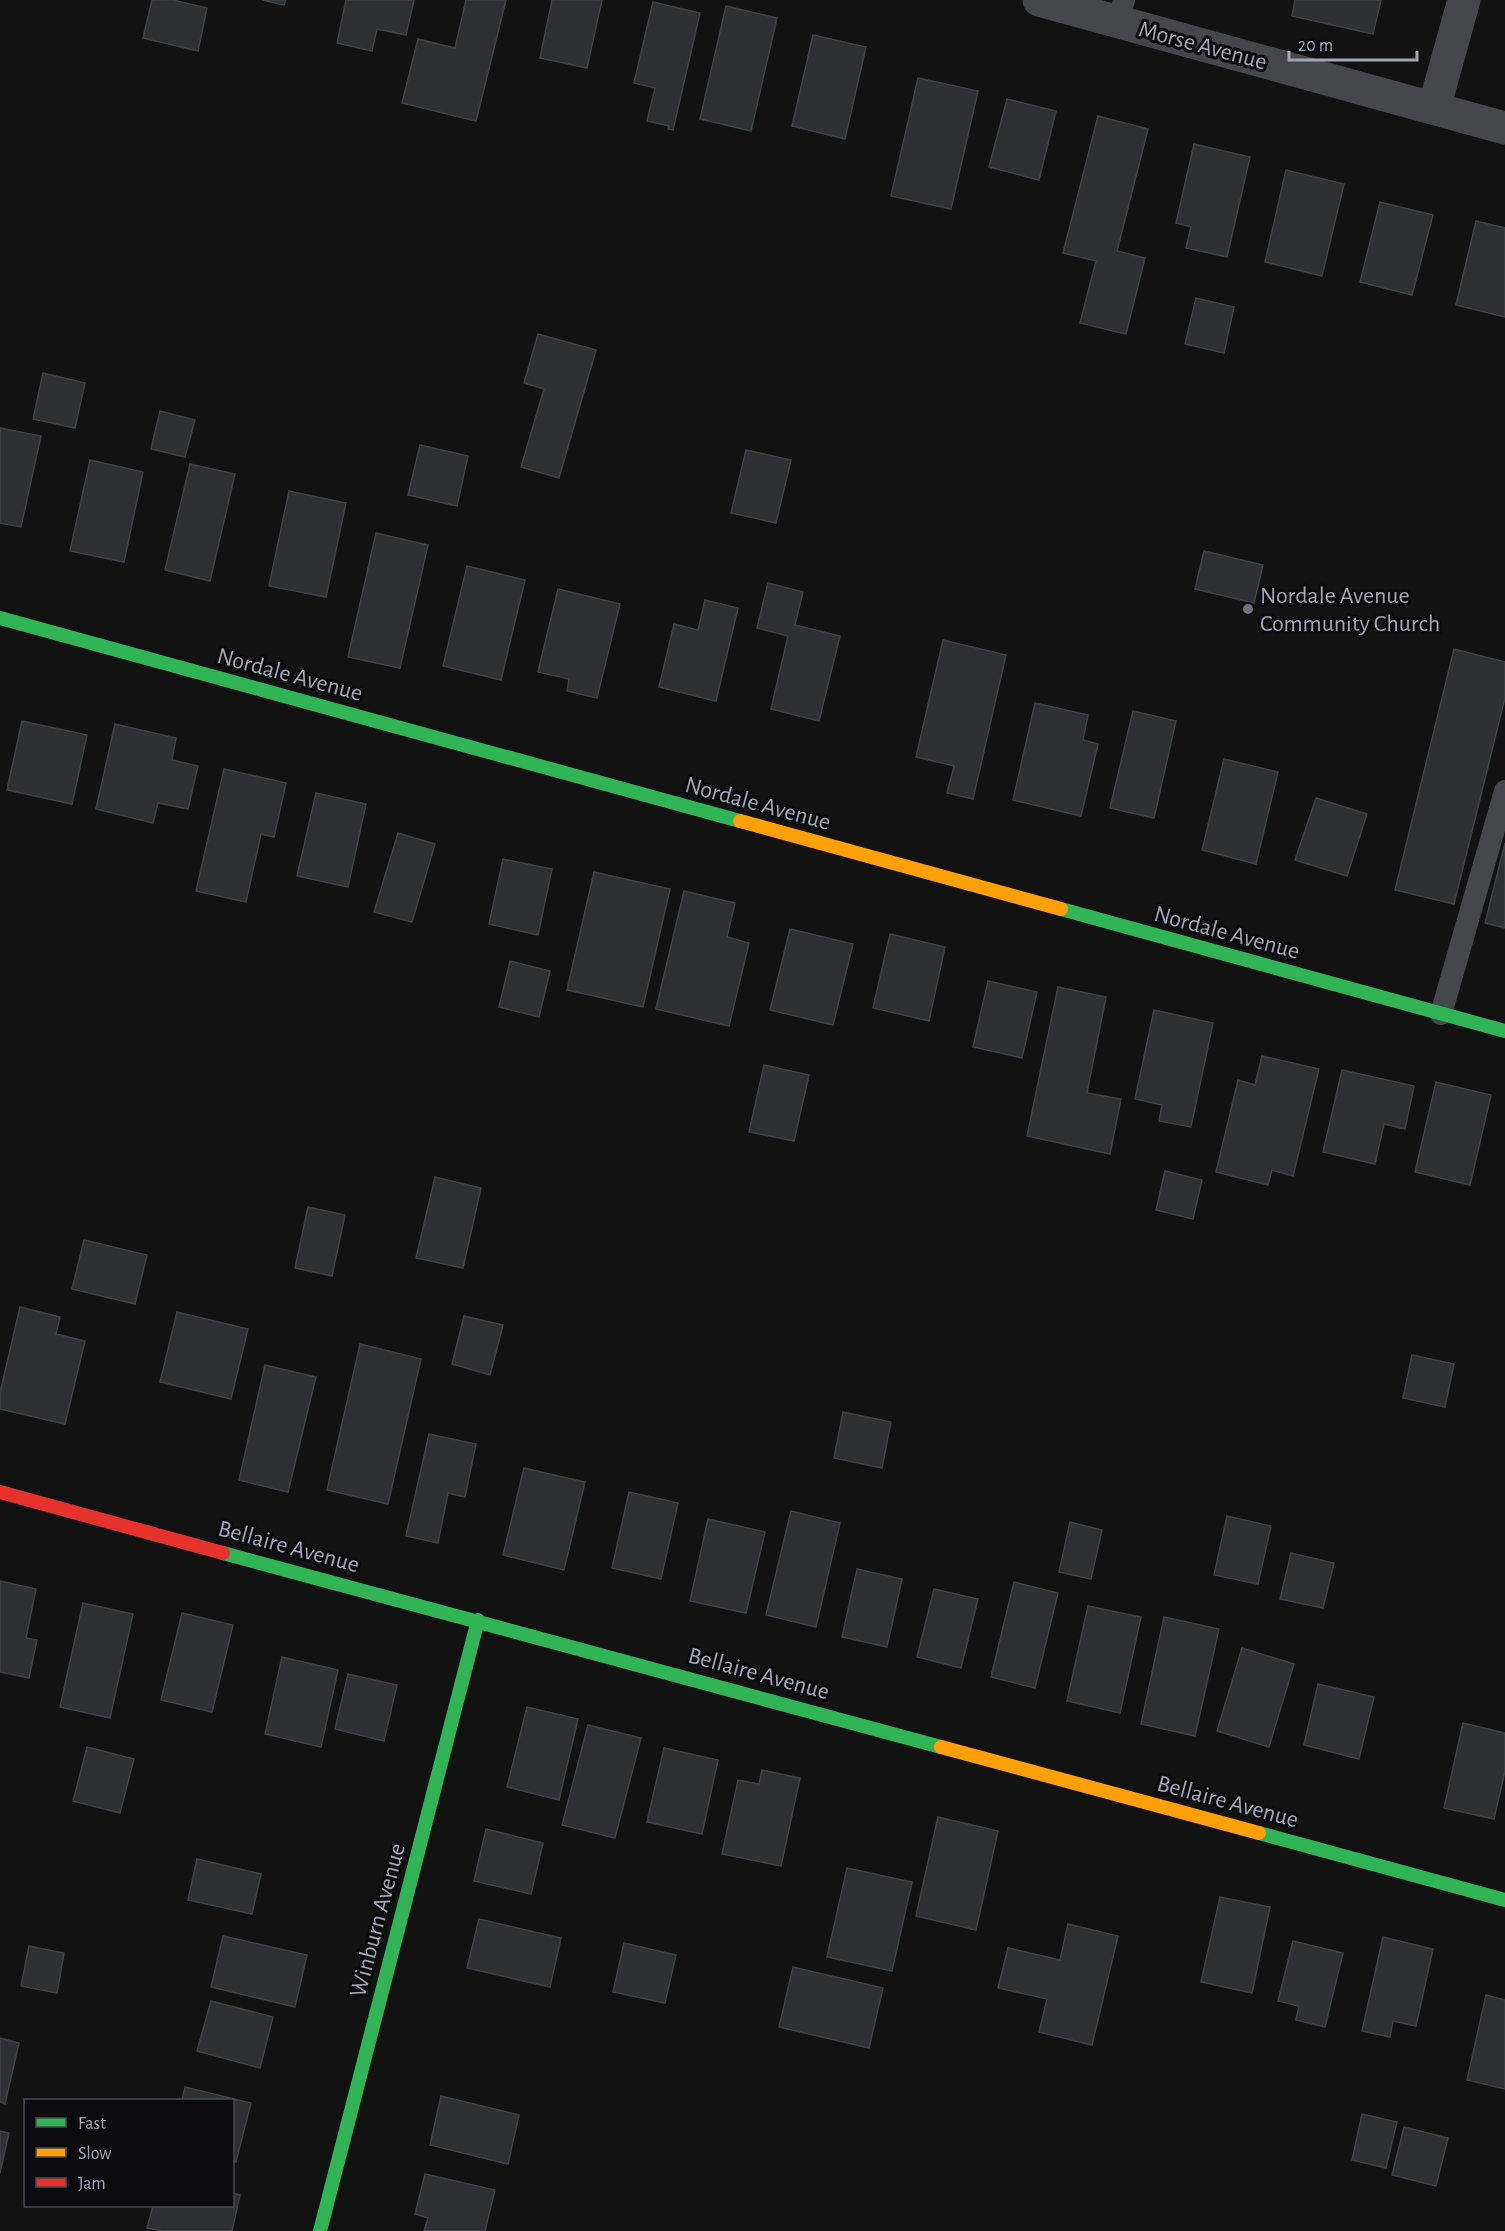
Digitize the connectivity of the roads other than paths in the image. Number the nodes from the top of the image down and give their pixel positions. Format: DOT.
graph roads {
  1 [pos="1039,0"];
  2 [pos="1464,0"];
  3 [pos="1121,11"];
  4 [pos="1434,108"];
  5 [pos="1505,128"];
  6 [pos="0,618"];
  7 [pos="1505,791"];
  8 [pos="1441,1014"];
  9 [pos="1505,1031"];
  10 [pos="0,1492"];
  11 [pos="478,1620"];
  12 [pos="1505,1900"];
  13 [pos="320,2231"];
  1 -- 3 [label="street, Morse Avenue"];
  2 -- 4 [label="street"];
  3 -- 4 [label="street, Morse Avenue"];
  4 -- 5 [label="street, Morse Avenue"];
  6 -- 8 [label="street, Nordale Avenue"];
  7 -- 8 [label="lane"];
  8 -- 9 [label="street, Nordale Avenue"];
  10 -- 11 [label="street, Bellaire Avenue"];
  11 -- 12 [label="street, Bellaire Avenue"];
  11 -- 13 [label="street, Winburn Avenue"];
}
